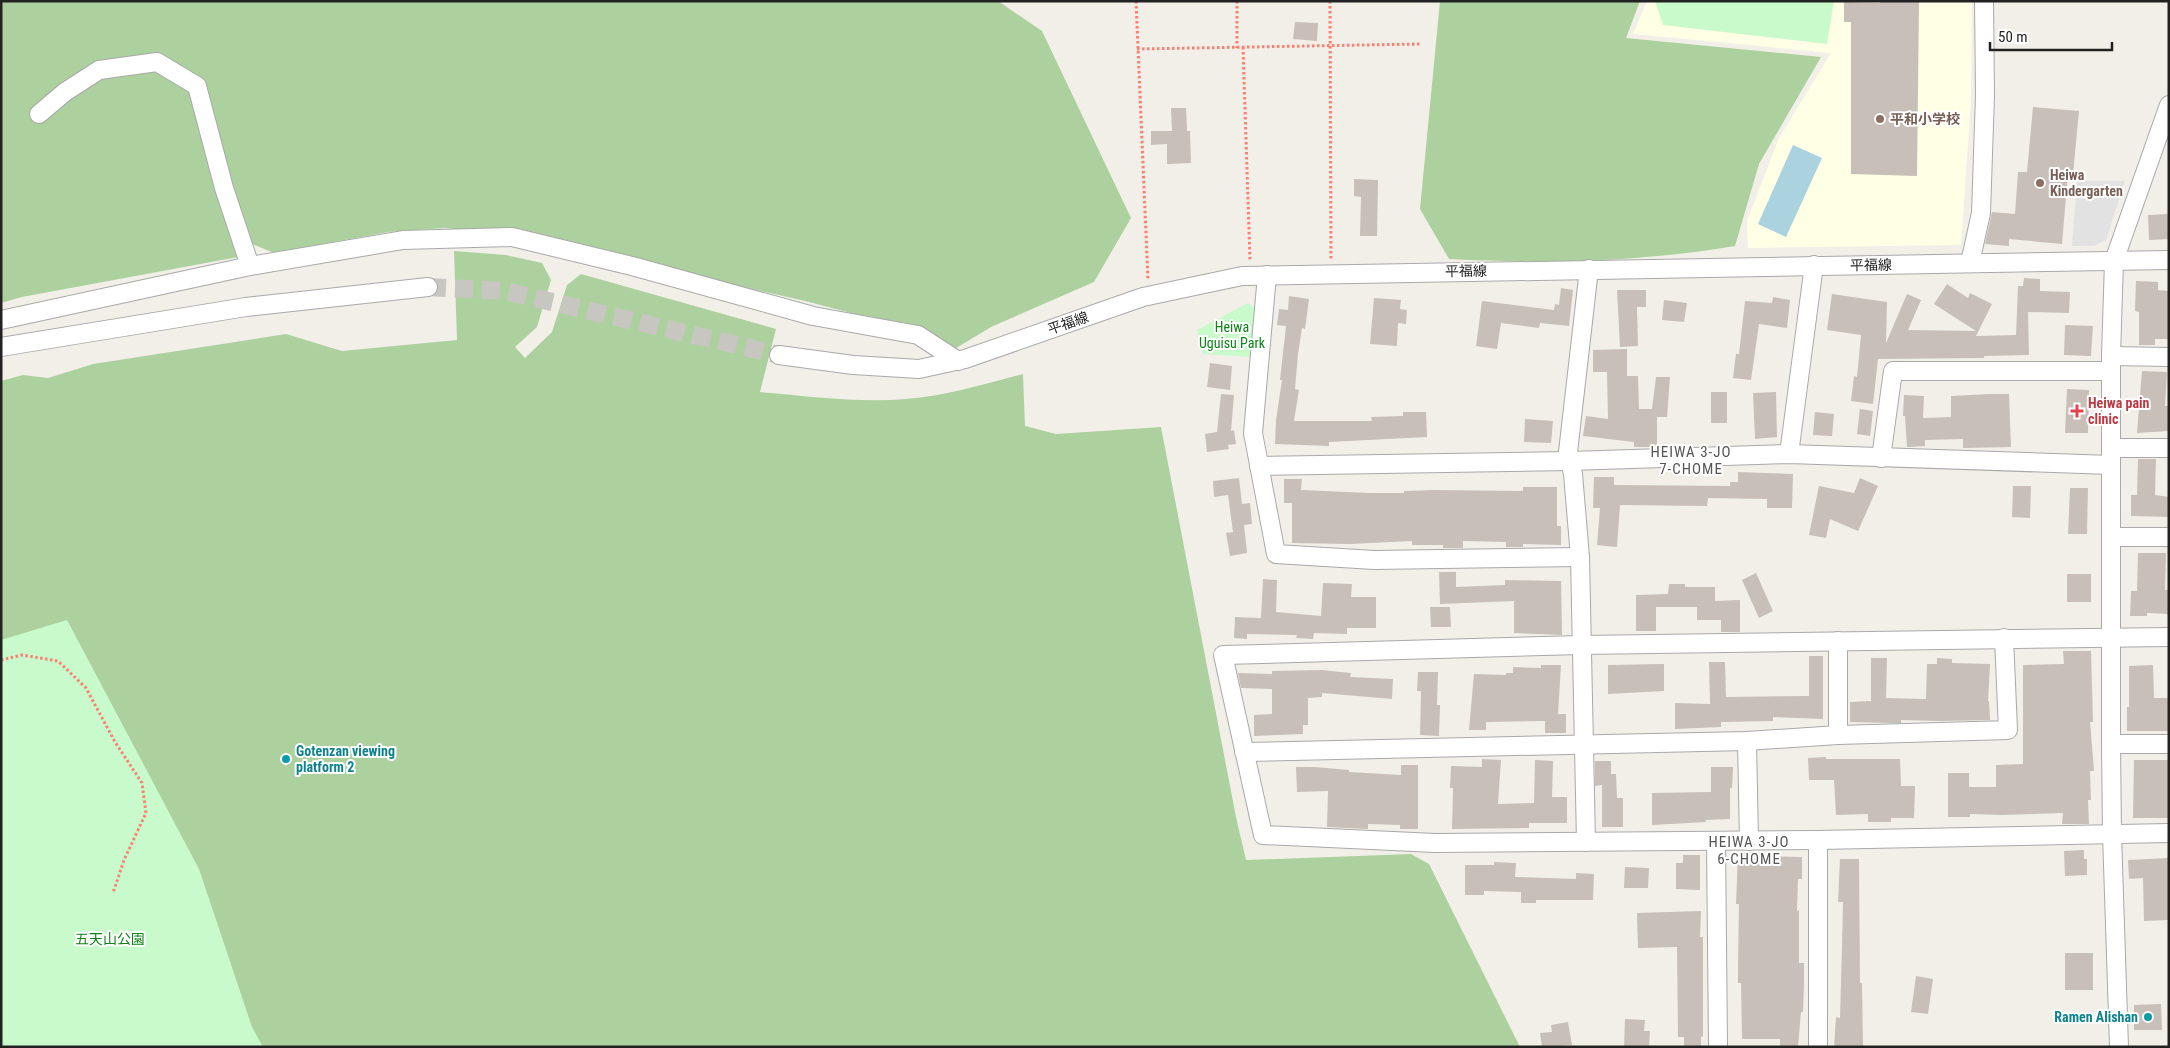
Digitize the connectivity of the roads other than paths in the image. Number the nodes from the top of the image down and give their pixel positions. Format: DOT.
graph roads {
  1 [pos="1984,1"];
  2 [pos="39,114"];
  3 [pos="2167,114"];
  4 [pos="2169,260"];
  5 [pos="2114,261"];
  6 [pos="1970,263"];
  7 [pos="1814,265"];
  8 [pos="250,266"];
  9 [pos="1589,269"];
  10 [pos="1259,275"];
  11 [pos="428,287"];
  12 [pos="1,320"];
  13 [pos="1,347"];
  14 [pos="778,355"];
  15 [pos="2169,357"];
  16 [pos="958,361"];
  17 [pos="2111,364"];
  18 [pos="2169,448"];
  19 [pos="1789,454"];
  20 [pos="2112,456"];
  21 [pos="1881,458"];
  22 [pos="1570,461"];
  23 [pos="1259,466"];
  24 [pos="2112,537"];
  25 [pos="2169,537"];
  26 [pos="1580,557"];
  27 [pos="2169,637"];
  28 [pos="2004,638"];
  29 [pos="2112,638"];
  30 [pos="1838,642"];
  31 [pos="1581,645"];
  32 [pos="1838,735"];
  33 [pos="1747,741"];
  34 [pos="1583,744"];
  35 [pos="2111,744"];
  36 [pos="2169,744"];
  37 [pos="1244,752"];
  38 [pos="2169,833"];
  39 [pos="2112,834"];
  40 [pos="1749,840"];
  41 [pos="1818,840"];
  42 [pos="1716,841"];
  43 [pos="1586,842"];
  44 [pos="1718,1047"];
  45 [pos="1818,1047"];
  46 [pos="2119,1047"];
  1 -- 6 [label="street"];
  2 -- 8 [label="street"];
  3 -- 5 [label="street"];
  4 -- 5 [label="street, 平福線"];
  5 -- 6 [label="street, 平福線"];
  5 -- 17 [label="street"];
  6 -- 7 [label="street, 平福線"];
  7 -- 9 [label="street, 平福線"];
  7 -- 19 [label="street"];
  8 -- 12 [label="street"];
  8 -- 16 [label="street"];
  9 -- 10 [label="street, 平福線"];
  9 -- 22 [label="street"];
  10 -- 16 [label="street, 平福線"];
  10 -- 23 [label="street"];
  11 -- 13 [label="street"];
  14 -- 16 [label="street, 平福線"];
  15 -- 17 [label="street"];
  17 -- 20 [label="street"];
  17 -- 21 [label="street"];
  18 -- 20 [label="street"];
  19 -- 21 [label="street"];
  19 -- 22 [label="street"];
  20 -- 21 [label="street"];
  20 -- 24 [label="street"];
  22 -- 23 [label="street"];
  22 -- 26 [label="street"];
  23 -- 26 [label="street"];
  24 -- 25 [label="street"];
  24 -- 29 [label="street"];
  26 -- 31 [label="street"];
  27 -- 29 [label="street"];
  28 -- 29 [label="street"];
  28 -- 30 [label="street"];
  28 -- 32 [label="street"];
  29 -- 35 [label="street"];
  30 -- 31 [label="street"];
  30 -- 32 [label="street"];
  31 -- 34 [label="street"];
  31 -- 37 [label="street"];
  32 -- 33 [label="street"];
  33 -- 34 [label="street"];
  33 -- 40 [label="street"];
  34 -- 37 [label="street"];
  34 -- 43 [label="street"];
  35 -- 36 [label="street"];
  35 -- 39 [label="street"];
  37 -- 43 [label="street"];
  38 -- 39 [label="street"];
  39 -- 41 [label="street"];
  39 -- 46 [label="street"];
  40 -- 41 [label="street"];
  40 -- 42 [label="street"];
  41 -- 45 [label="street"];
  42 -- 43 [label="street"];
  42 -- 44 [label="street"];
}
